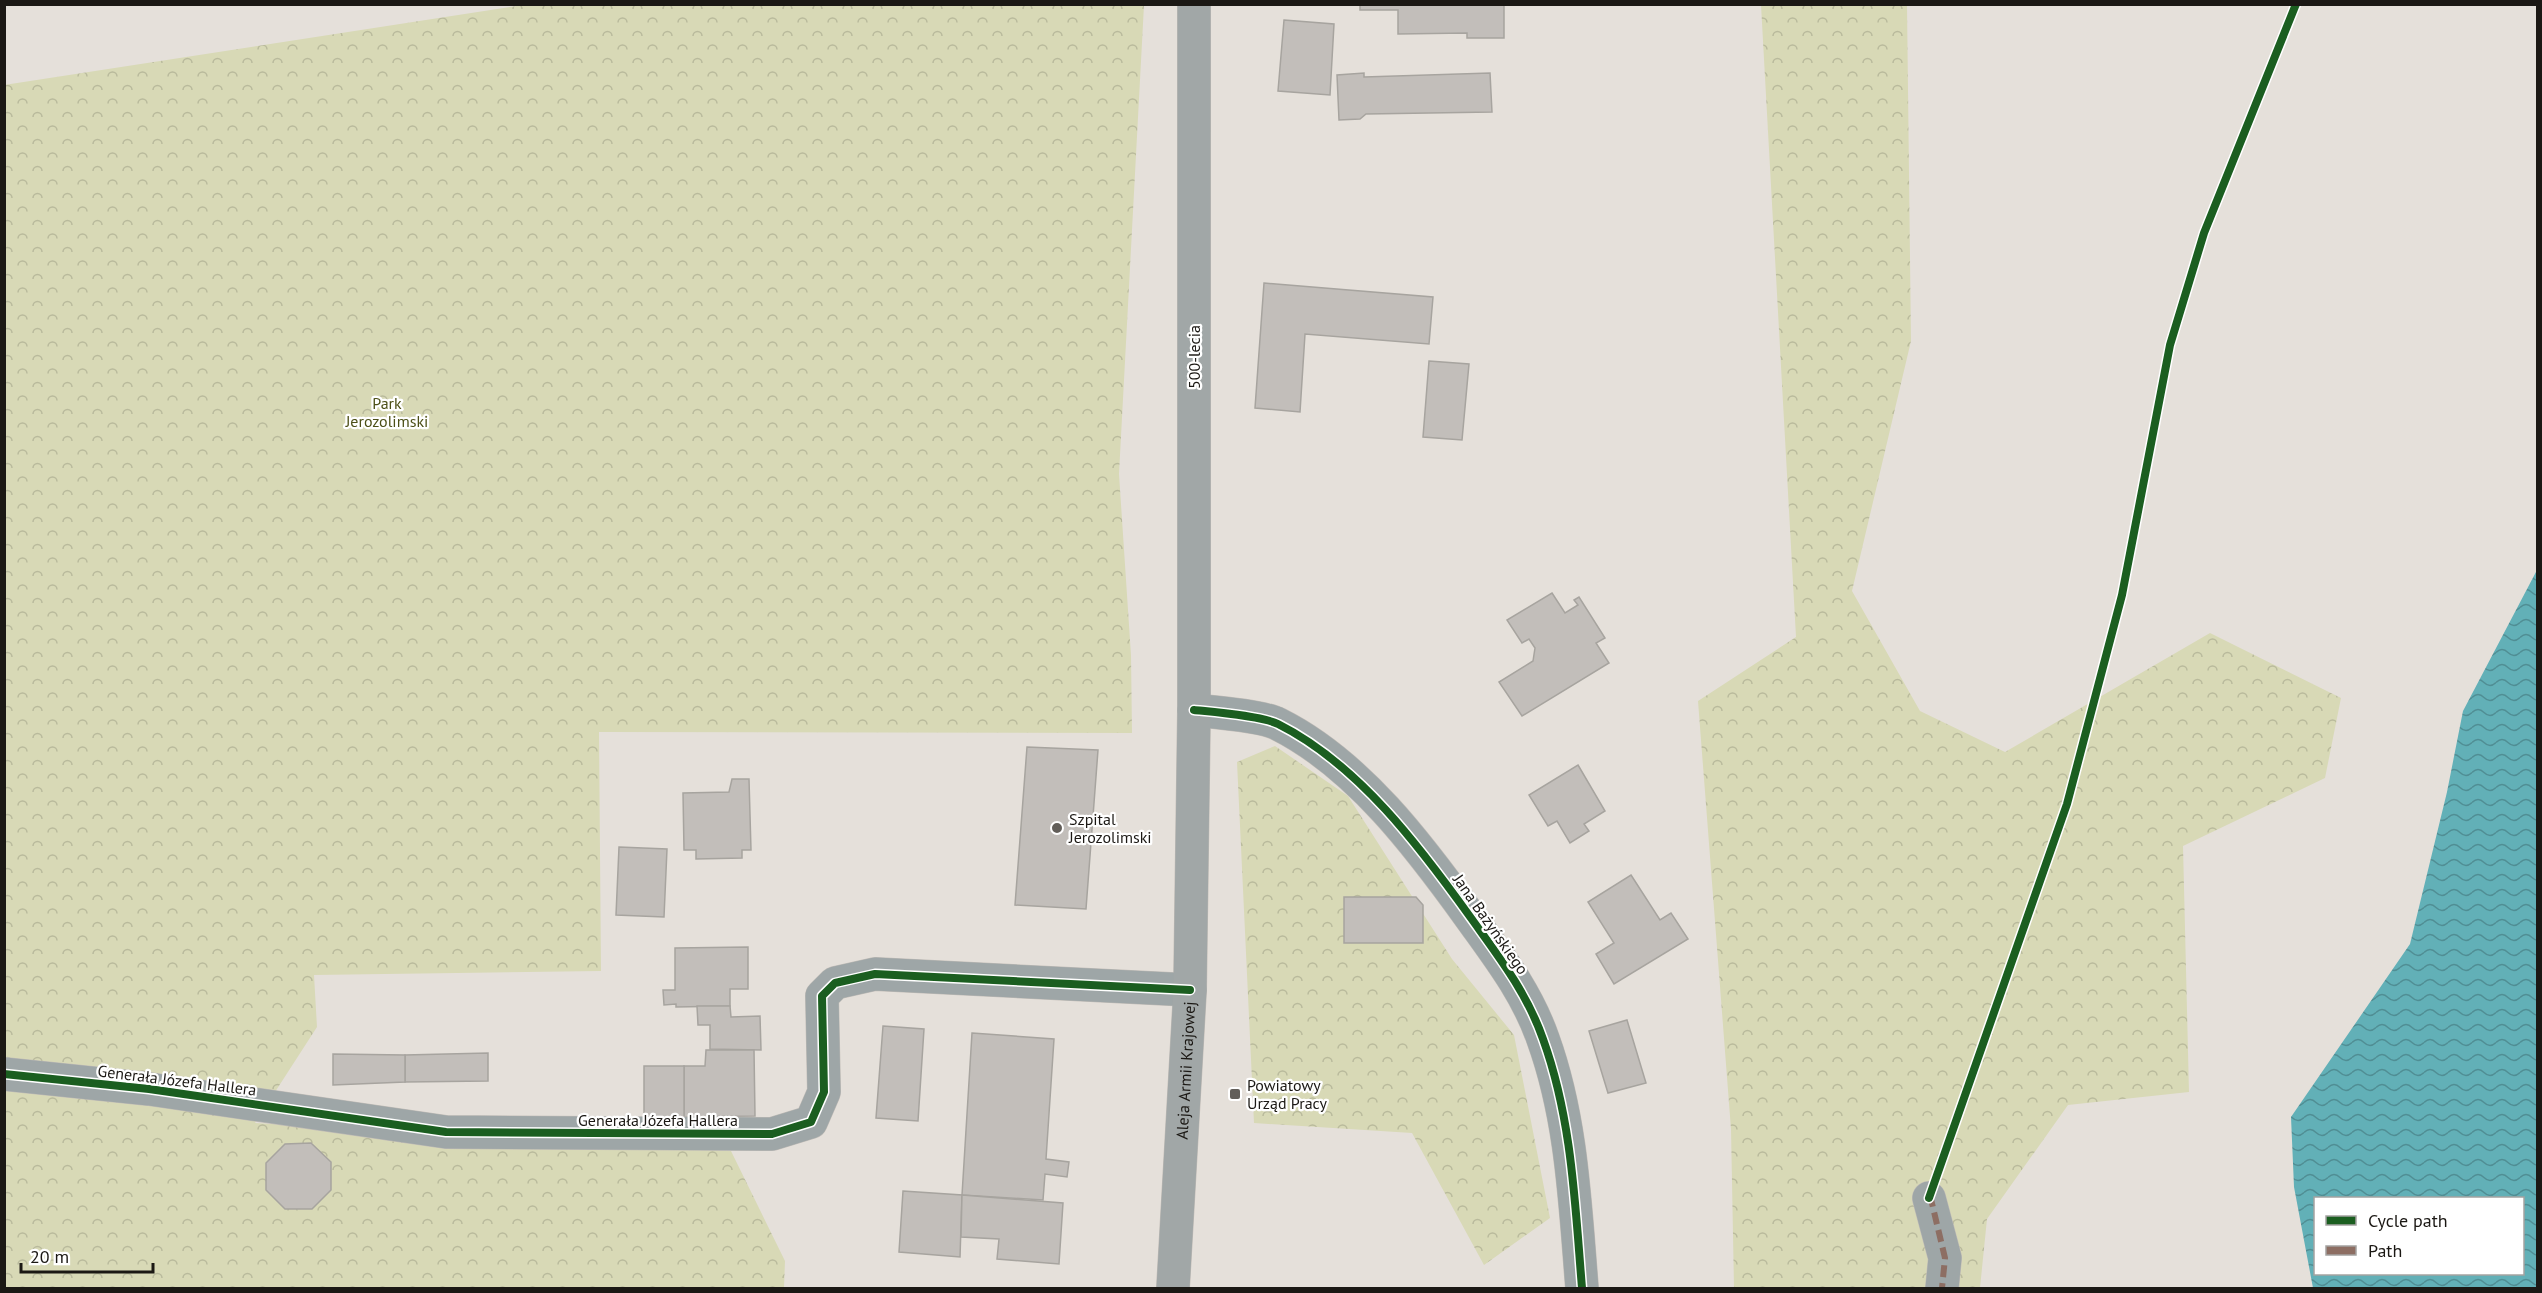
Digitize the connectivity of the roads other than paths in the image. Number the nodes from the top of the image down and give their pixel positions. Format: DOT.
graph roads {
  1 [pos="1194,4"];
  2 [pos="1194,710"];
  3 [pos="1190,990"];
  4 [pos="4,1074"];
  5 [pos="1929,1198"];
  6 [pos="1173,1288"];
  7 [pos="1582,1288"];
  8 [pos="1942,1288"];
  1 -- 2 [label="main road, 500-lecia"];
  2 -- 3 [label="main road, Aleja Armii Krajowej"];
  2 -- 7 [label="street, Jana Bażyńskiego"];
  3 -- 4 [label="street, Generała Józefa Hallera"];
  3 -- 6 [label="main road, Aleja Armii Krajowej"];
  5 -- 8 [label="street"];
}
